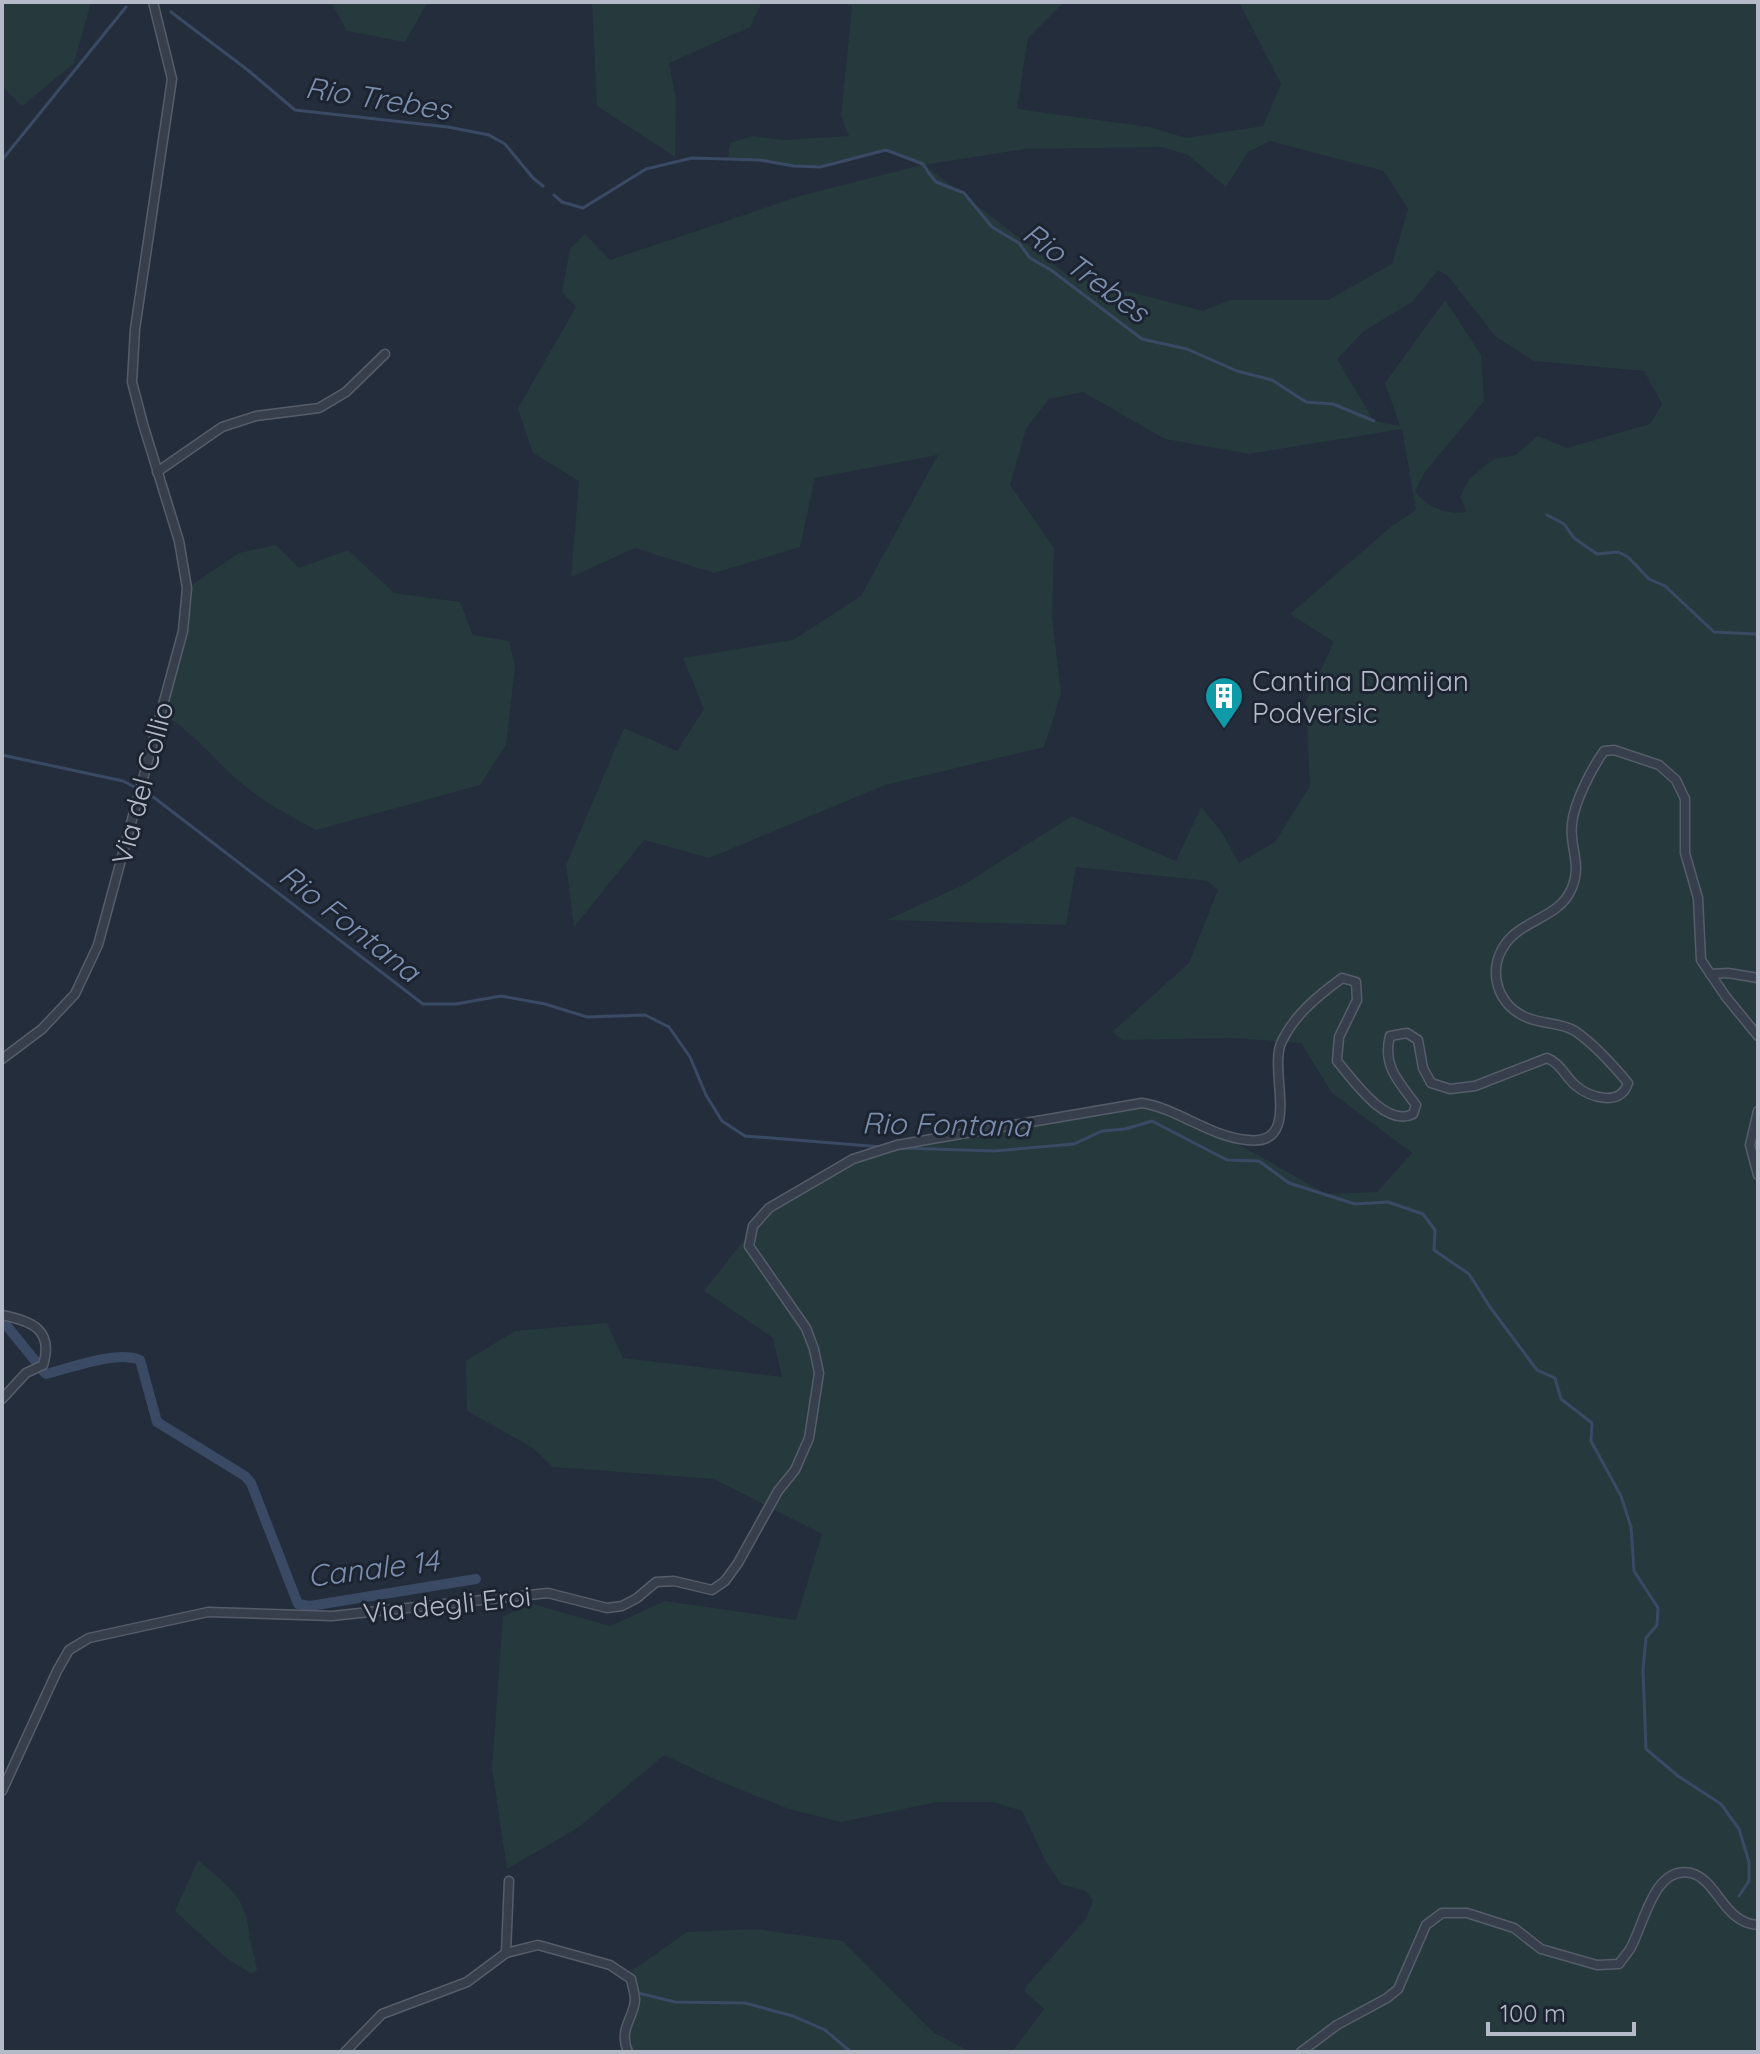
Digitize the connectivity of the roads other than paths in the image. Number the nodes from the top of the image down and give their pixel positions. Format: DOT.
graph roads {
  1 [pos="153,2"];
  2 [pos="385,354"];
  3 [pos="157,472"];
  4 [pos="1710,974"];
  5 [pos="1758,978"];
  6 [pos="1758,1036"];
  7 [pos="2,1059"];
  8 [pos="1758,1111"];
  9 [pos="1758,1175"];
  10 [pos="2,1315"];
  11 [pos="2,1399"];
  12 [pos="2,1791"];
  13 [pos="509,1881"];
  14 [pos="1758,1925"];
  15 [pos="506,1953"];
  16 [pos="345,2052"];
  17 [pos="628,2052"];
  18 [pos="1301,2052"];
  1 -- 3 [label="street, Via del Collio"];
  2 -- 3 [label="street"];
  3 -- 7 [label="street, Via del Collio"];
  4 -- 5 [label="street"];
  4 -- 6 [label="street"];
  4 -- 12 [label="street, Via degli Eroi"];
  8 -- 9 [label="street"];
  10 -- 11 [label="street"];
  13 -- 15 [label="street"];
  14 -- 18 [label="street"];
  15 -- 16 [label="street"];
  15 -- 17 [label="street"];
}
